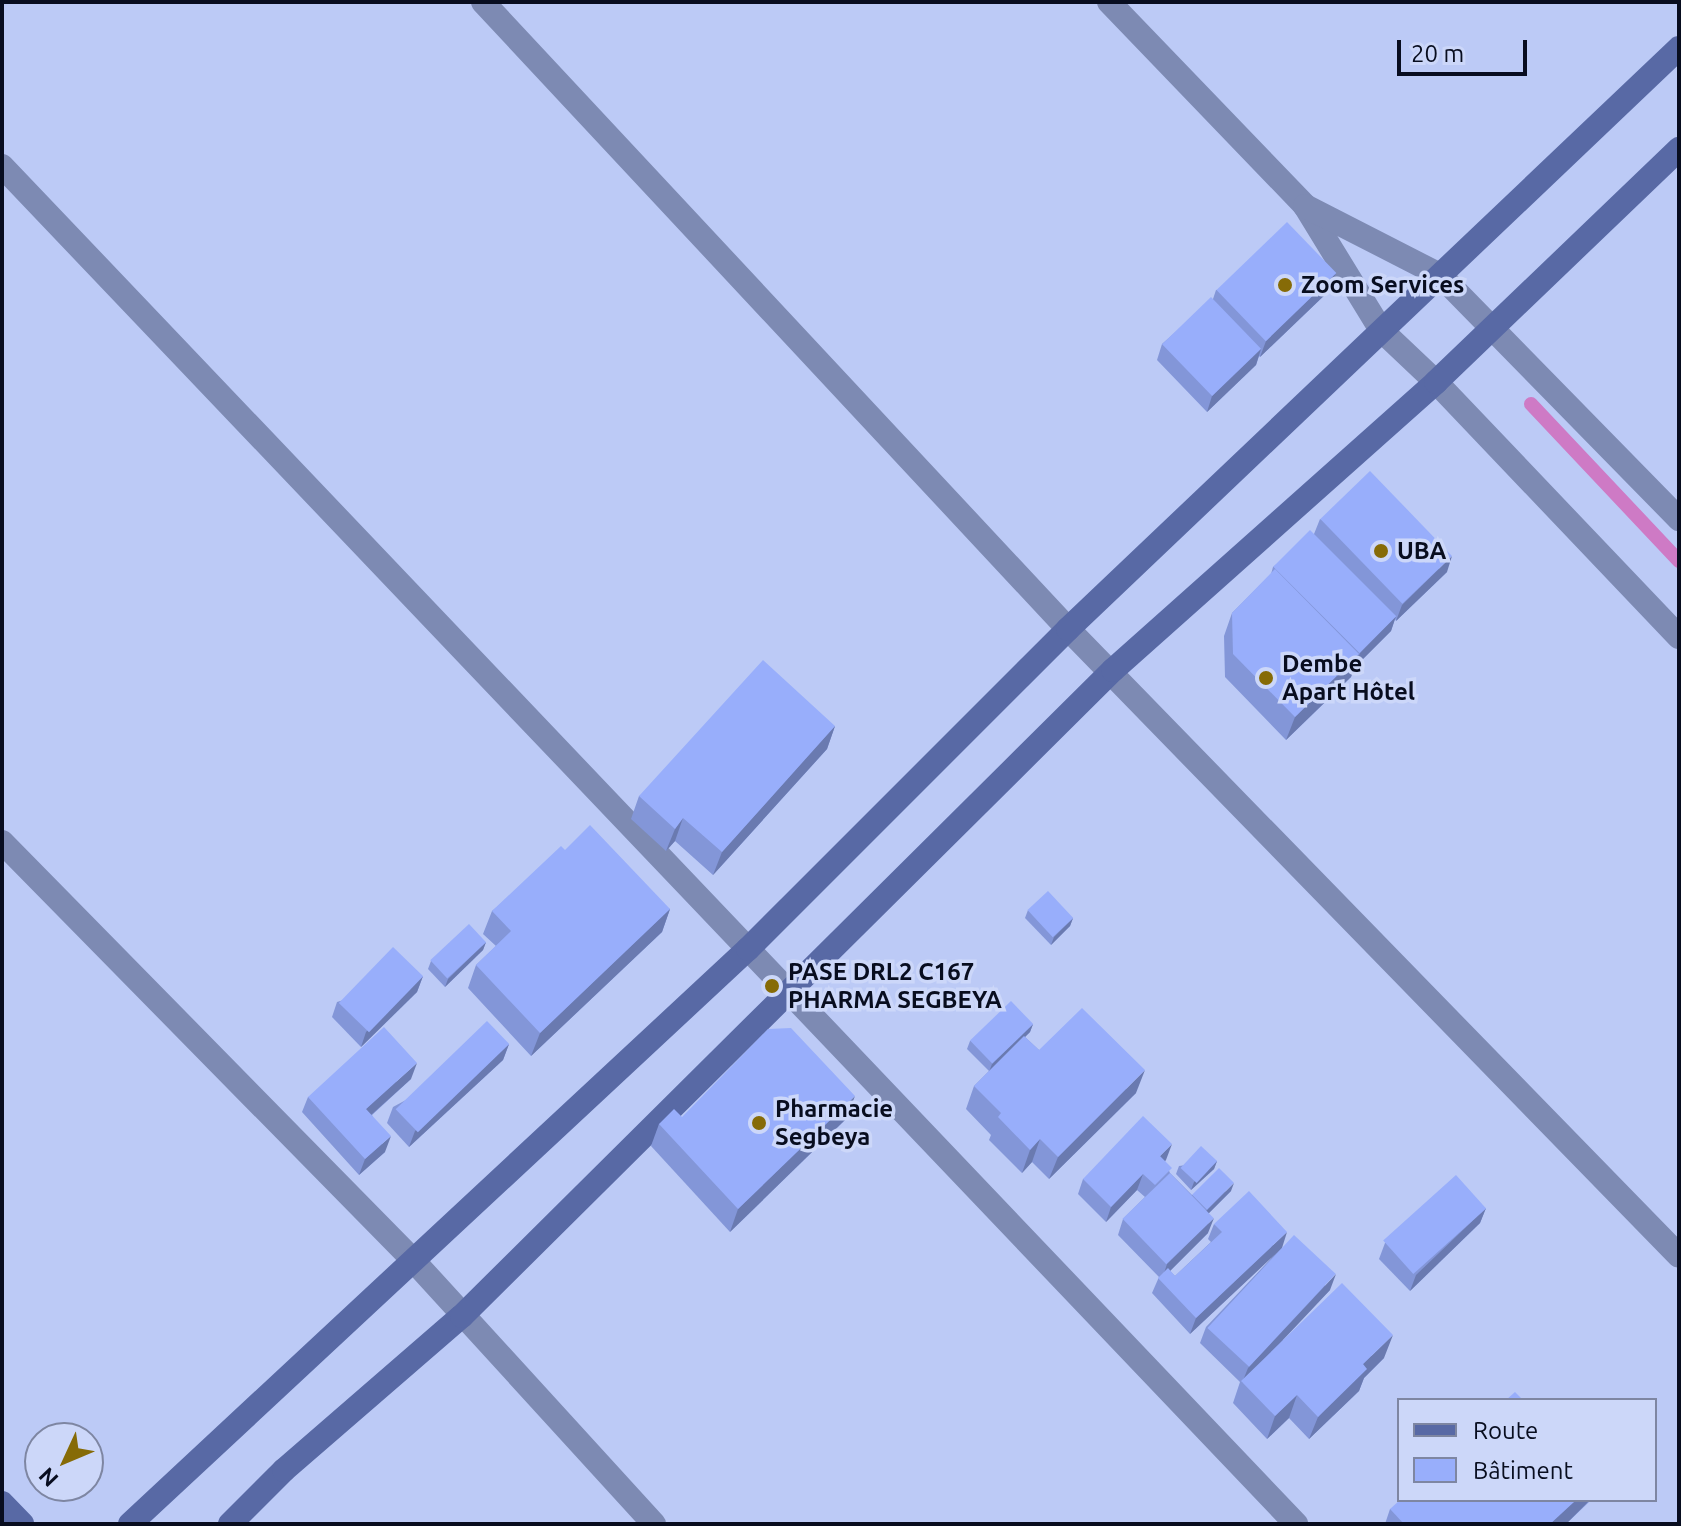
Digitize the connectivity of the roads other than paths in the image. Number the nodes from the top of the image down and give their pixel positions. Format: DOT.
graph roads {
  1 [pos="483,2"];
  2 [pos="1109,2"];
  3 [pos="1679,48"];
  4 [pos="1679,149"];
  5 [pos="2,166"];
  6 [pos="1305,206"];
  7 [pos="1440,275"];
  8 [pos="1491,329"];
  9 [pos="1381,330"];
  10 [pos="1436,382"];
  11 [pos="1679,519"];
  12 [pos="1068,629"];
  13 [pos="1679,637"];
  14 [pos="1113,670"];
  15 [pos="2,842"];
  16 [pos="748,949"];
  17 [pos="790,993"];
  18 [pos="1679,1256"];
  19 [pos="412,1259"];
  20 [pos="462,1316"];
  21 [pos="2,1503"];
  22 [pos="22,1524"];
  23 [pos="130,1524"];
  24 [pos="230,1524"];
  25 [pos="654,1524"];
  26 [pos="1296,1524"];
  1 -- 12 [label="street"];
  2 -- 6 [label="street"];
  3 -- 7 [label="main road"];
  4 -- 8 [label="main road"];
  5 -- 16 [label="street"];
  6 -- 7 [label="street"];
  6 -- 9 [label="street"];
  7 -- 8 [label="street"];
  7 -- 9 [label="main road"];
  8 -- 10 [label="main road"];
  8 -- 11 [label="street"];
  9 -- 10 [label="street"];
  9 -- 12 [label="main road"];
  10 -- 13 [label="street"];
  10 -- 14 [label="main road"];
  12 -- 14 [label="street"];
  12 -- 16 [label="main road"];
  14 -- 17 [label="main road"];
  14 -- 18 [label="street"];
  15 -- 19 [label="street"];
  16 -- 17 [label="street"];
  16 -- 19 [label="main road"];
  17 -- 20 [label="main road"];
  17 -- 26 [label="street"];
  19 -- 20 [label="street"];
  19 -- 23 [label="main road"];
  20 -- 24 [label="main road"];
  20 -- 25 [label="street"];
  21 -- 22 [label="main road"];
}
